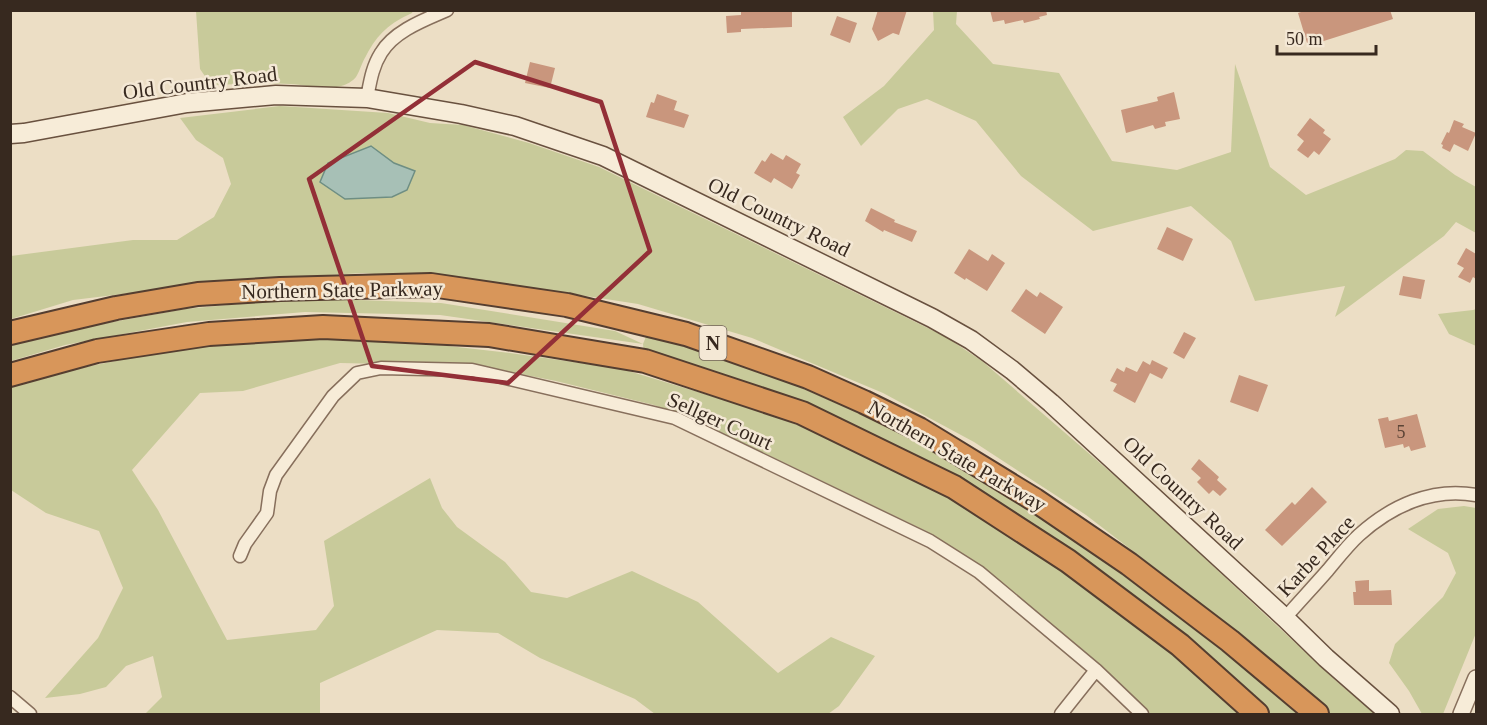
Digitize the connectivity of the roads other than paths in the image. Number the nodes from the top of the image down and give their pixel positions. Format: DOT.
graph roads {
  1 [pos="447,10"];
  2 [pos="431,14"];
  3 [pos="366,98"];
  4 [pos="10,134"];
  5 [pos="10,333"];
  6 [pos="10,375"];
  7 [pos="1476,495"];
  8 [pos="240,556"];
  9 [pos="1285,618"];
  10 [pos="1096,670"];
  11 [pos="1476,678"];
  12 [pos="10,697"];
  13 [pos="1463,712"];
  14 [pos="30,714"];
  15 [pos="1061,714"];
  16 [pos="1142,714"];
  17 [pos="1257,714"];
  18 [pos="1317,714"];
  19 [pos="1390,714"];
  1 -- 2 [label="street"];
  2 -- 3 [label="street"];
  3 -- 4 [label="main road, Old Country Road"];
  3 -- 9 [label="main road, Old Country Road"];
  5 -- 18 [label="highway, Northern State Parkway / N"];
  6 -- 17 [label="highway, Northern State Parkway / N"];
  7 -- 9 [label="street, Karbe Place"];
  8 -- 10 [label="street, Sellger Court"];
  9 -- 19 [label="main road, Old Country Road"];
  10 -- 15 [label="street"];
  10 -- 16 [label="street, Sellger Court"];
  11 -- 13 [label="street"];
  12 -- 14 [label="street"];
}
